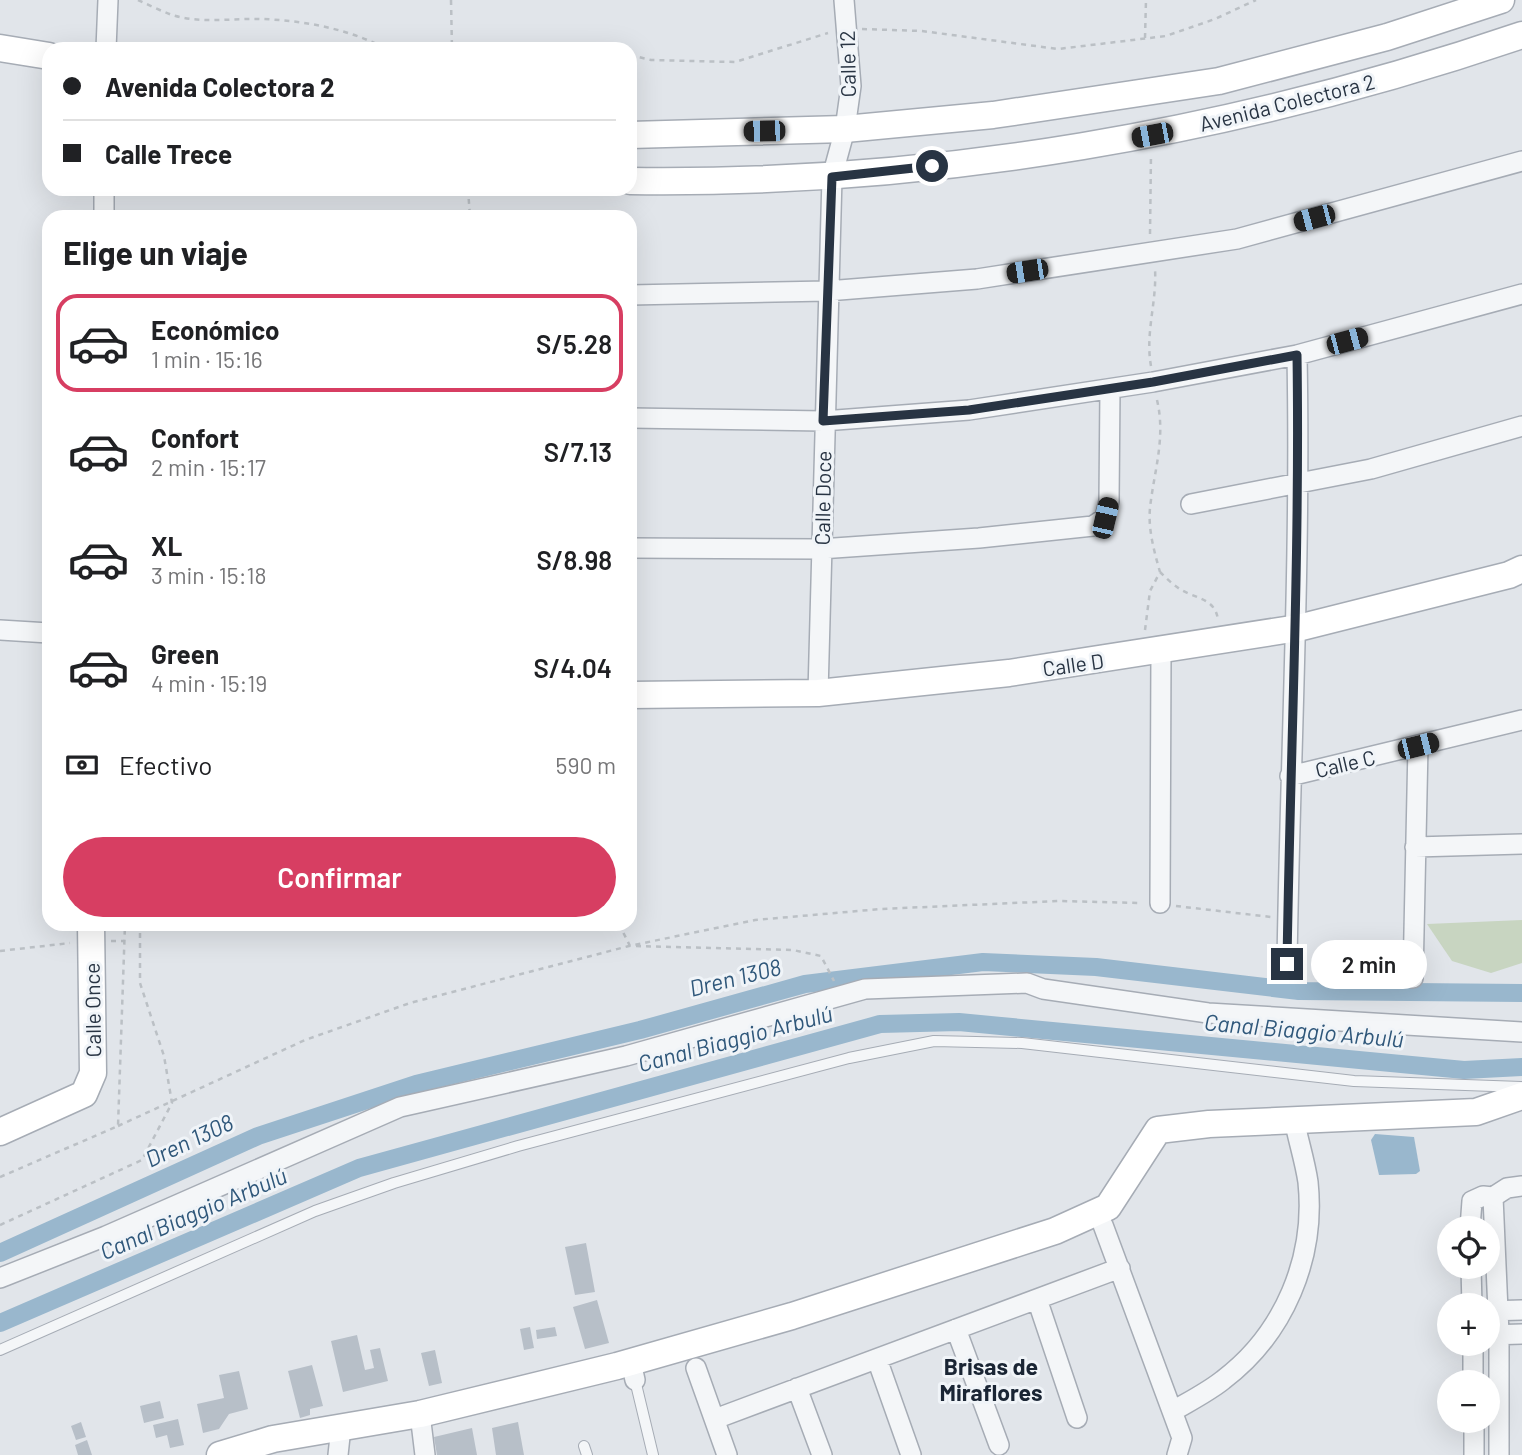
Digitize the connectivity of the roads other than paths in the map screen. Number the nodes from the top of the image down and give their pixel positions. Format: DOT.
graph roads {
  1 [pos="108,0"];
  2 [pos="844,0"];
  3 [pos="1502,0"];
  4 [pos="1522,35"];
  5 [pos="106,42"];
  6 [pos="0,48"];
  7 [pos="42,55"];
  8 [pos="845,129"];
  9 [pos="637,135"];
  10 [pos="1522,161"];
  11 [pos="832,177"];
  12 [pos="637,181"];
  13 [pos="827,291"];
  14 [pos="637,295"];
  15 [pos="1522,295"];
  16 [pos="1297,355"];
  17 [pos="1110,389"];
  18 [pos="637,418"];
  19 [pos="823,421"];
  20 [pos="1522,426"];
  21 [pos="1300,483"];
  22 [pos="1191,504"];
  23 [pos="637,548"];
  24 [pos="820,549"];
  25 [pos="1518,573"];
  26 [pos="1298,628"];
  27 [pos="0,630"];
  28 [pos="42,633"];
  29 [pos="1161,650"];
  30 [pos="818,693"];
  31 [pos="637,695"];
  32 [pos="1522,720"];
  33 [pos="1418,746"];
  34 [pos="1290,776"];
  35 [pos="1522,844"];
  36 [pos="1415,847"];
  37 [pos="1160,904"];
  38 [pos="91,933"];
  39 [pos="1287,964"];
  40 [pos="1413,978"];
  41 [pos="1522,1032"];
  42 [pos="1522,1087"];
  43 [pos="1522,1096"];
  44 [pos="1294,1119"];
  45 [pos="0,1132"];
  46 [pos="1522,1186"];
  47 [pos="1493,1197"];
  48 [pos="1471,1216"];
  49 [pos="1103,1224"];
  50 [pos="1120,1268"];
  51 [pos="0,1278"];
  52 [pos="1493,1293"];
  53 [pos="1037,1299"];
  54 [pos="1500,1310"];
  55 [pos="1522,1310"];
  56 [pos="956,1329"];
  57 [pos="1522,1334"];
  58 [pos="1500,1335"];
  59 [pos="0,1350"];
  60 [pos="1494,1356"];
  61 [pos="877,1359"];
  62 [pos="696,1368"];
  63 [pos="633,1371"];
  64 [pos="797,1388"];
  65 [pos="1173,1411"];
  66 [pos="420,1414"];
  67 [pos="1077,1418"];
  68 [pos="715,1419"];
  69 [pos="341,1427"];
  70 [pos="1474,1433"];
  71 [pos="999,1445"];
  72 [pos="220,1455"];
  73 [pos="338,1455"];
  74 [pos="425,1455"];
  75 [pos="653,1455"];
  76 [pos="727,1455"];
  77 [pos="822,1455"];
  78 [pos="911,1455"];
  79 [pos="1177,1455"];
  80 [pos="1474,1455"];
  81 [pos="1499,1455"];
  1 -- 5 [label="street"];
  2 -- 8 [label="street, Calle 12"];
  3 -- 8 [label="street, Avenida Colectora 2"];
  4 -- 11 [label="street, Avenida Colectora 2"];
  6 -- 7 [label="street"];
  8 -- 9 [label="street, Avenida Colectora 2"];
  8 -- 11 [label="street, Calle 12"];
  10 -- 13 [label="street"];
  11 -- 12 [label="street, Avenida Colectora 2"];
  11 -- 13 [label="street, Calle Doce"];
  13 -- 14 [label="street"];
  13 -- 19 [label="street, Calle Doce"];
  15 -- 16 [label="street"];
  16 -- 17 [label="street"];
  16 -- 21 [label="street"];
  17 -- 19 [label="street"];
  17 -- 24 [label="street"];
  18 -- 19 [label="street"];
  19 -- 24 [label="street, Calle Doce"];
  20 -- 21 [label="street"];
  21 -- 22 [label="street"];
  21 -- 26 [label="street"];
  23 -- 24 [label="street"];
  24 -- 30 [label="street, Calle Doce"];
  25 -- 26 [label="street, Calle D"];
  26 -- 29 [label="street, Calle D"];
  26 -- 34 [label="street"];
  27 -- 28 [label="street"];
  29 -- 30 [label="street, Calle D"];
  29 -- 37 [label="street"];
  30 -- 31 [label="street, Calle D"];
  32 -- 33 [label="street, Calle C"];
  33 -- 34 [label="street, Calle C"];
  33 -- 36 [label="street"];
  34 -- 39 [label="street"];
  35 -- 36 [label="street"];
  36 -- 40 [label="street"];
  38 -- 45 [label="street, Calle Once"];
  41 -- 51 [label="street"];
  42 -- 59 [label="lane"];
  43 -- 44 [label="street"];
  44 -- 63 [label="street"];
  44 -- 65 [label="street"];
  46 -- 47 [label="street"];
  47 -- 48 [label="street"];
  47 -- 52 [label="street"];
  49 -- 50 [label="street"];
  50 -- 53 [label="street"];
  50 -- 65 [label="street"];
  53 -- 56 [label="street"];
  53 -- 67 [label="street"];
  54 -- 55 [label="street"];
  56 -- 61 [label="street"];
  56 -- 71 [label="street"];
  57 -- 58 [label="street"];
  60 -- 81 [label="street"];
  61 -- 64 [label="street"];
  61 -- 78 [label="street"];
  62 -- 68 [label="street"];
  63 -- 66 [label="street"];
  63 -- 75 [label="lane"];
  64 -- 68 [label="street"];
  64 -- 77 [label="street"];
  65 -- 79 [label="street"];
  66 -- 69 [label="street"];
  66 -- 74 [label="street"];
  68 -- 76 [label="street"];
  69 -- 72 [label="street"];
  69 -- 73 [label="street"];
  70 -- 80 [label="street"];
}
